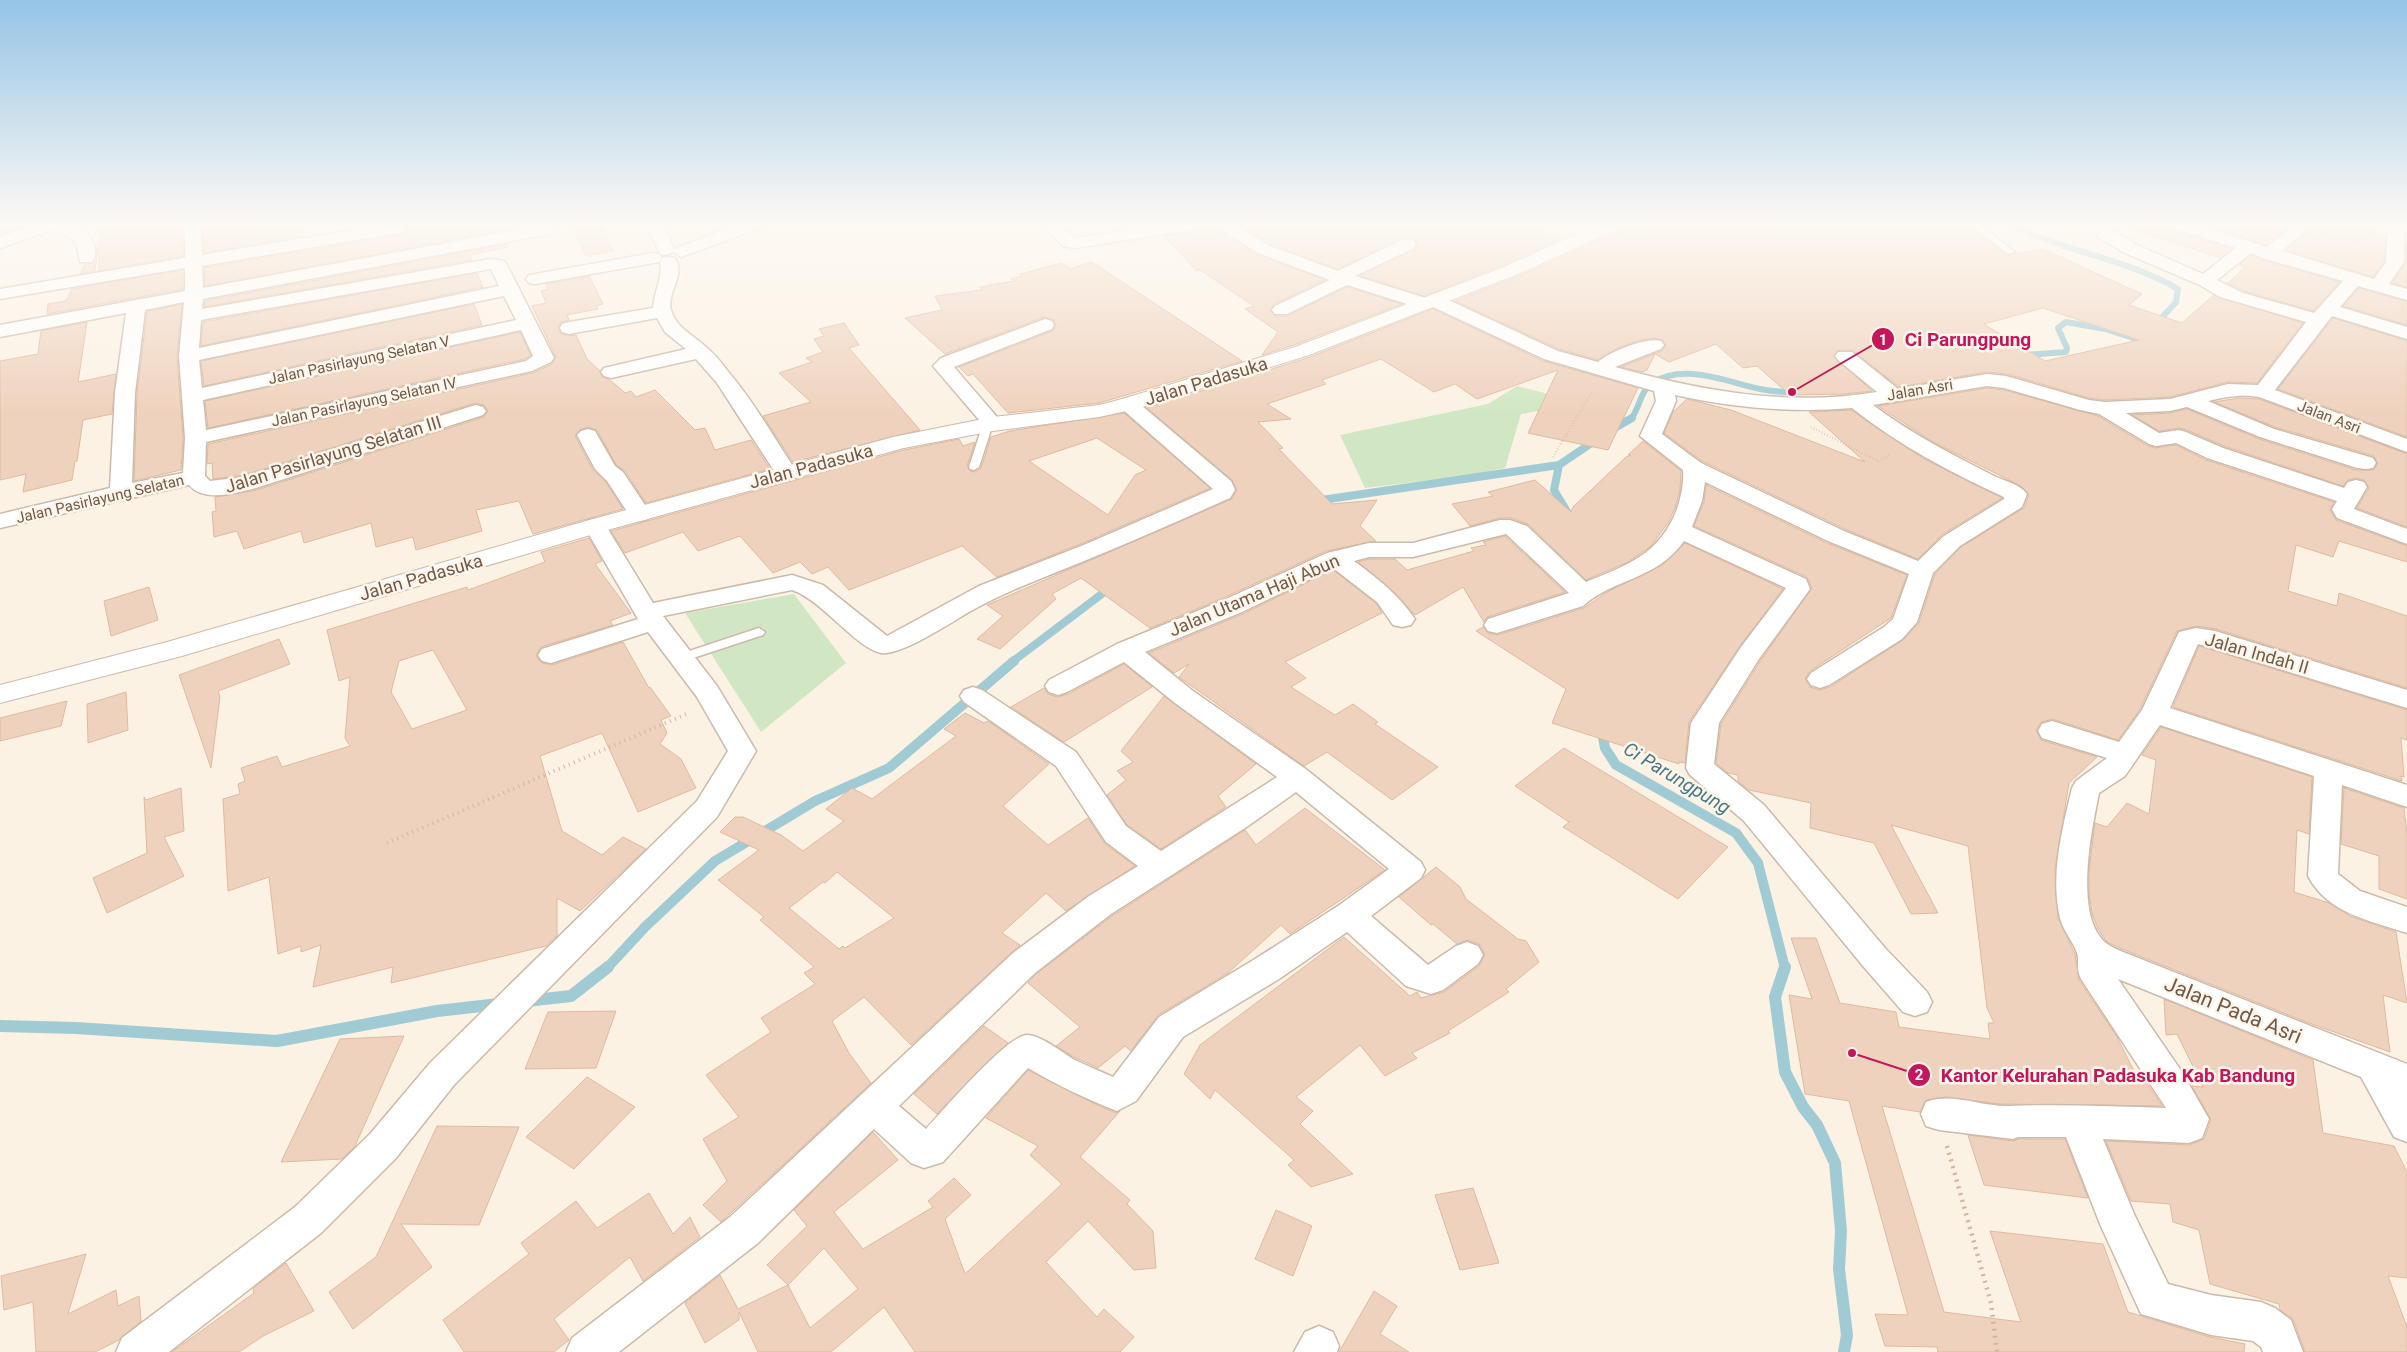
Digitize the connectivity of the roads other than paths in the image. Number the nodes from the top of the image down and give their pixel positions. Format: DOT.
graph roads {
  1 [pos="43,287"];
  2 [pos="194,287"];
  3 [pos="237,287"];
  4 [pos="357,287"];
  5 [pos="665,287"];
  6 [pos="1325,287"];
  7 [pos="1378,287"];
  8 [pos="1470,287"];
  9 [pos="2216,287"];
  10 [pos="2349,287"];
  11 [pos="2382,287"];
  12 [pos="510,289"];
  13 [pos="0,294"];
  14 [pos="194,295"];
  15 [pos="2407,295"];
  16 [pos="1431,303"];
  17 [pos="136,307"];
  18 [pos="1281,310"];
  19 [pos="662,312"];
  20 [pos="2323,315"];
  21 [pos="191,316"];
  22 [pos="527,323"];
  23 [pos="1045,325"];
  24 [pos="569,328"];
  25 [pos="0,331"];
  26 [pos="2407,333"];
  27 [pos="1654,345"];
  28 [pos="701,352"];
  29 [pos="189,356"];
  30 [pos="1845,356"];
  31 [pos="1606,369"];
  32 [pos="611,372"];
  33 [pos="1661,386"];
  34 [pos="2263,392"];
  35 [pos="1893,395"];
  36 [pos="192,396"];
  37 [pos="2190,401"];
  38 [pos="1856,402"];
  39 [pos="1128,404"];
  40 [pos="2105,408"];
  41 [pos="476,411"];
  42 [pos="988,425"];
  43 [pos="2370,432"];
  44 [pos="588,434"];
  45 [pos="196,438"];
  46 [pos="2407,446"];
  47 [pos="2365,463"];
  48 [pos="974,467"];
  49 [pos="1693,468"];
  50 [pos="786,472"];
  51 [pos="194,477"];
  52 [pos="121,492"];
  53 [pos="2351,508"];
  54 [pos="640,514"];
  55 [pos="0,521"];
  56 [pos="595,526"];
  57 [pos="1680,530"];
  58 [pos="2407,537"];
  59 [pos="1335,558"];
  60 [pos="1922,571"];
  61 [pos="1583,593"];
  62 [pos="650,617"];
  63 [pos="1402,619"];
  64 [pos="1496,625"];
  65 [pos="759,632"];
  66 [pos="1126,650"];
  67 [pos="551,655"];
  68 [pos="681,658"];
  69 [pos="1820,679"];
  70 [pos="1058,686"];
  71 [pos="0,694"];
  72 [pos="973,696"];
  73 [pos="2407,699"];
  74 [pos="2154,713"];
  75 [pos="2052,731"];
  76 [pos="2126,754"];
  77 [pos="2328,770"];
  78 [pos="1296,777"];
  79 [pos="2407,796"];
  80 [pos="1161,867"];
  81 [pos="1349,915"];
  82 [pos="2407,920"];
  83 [pos="2094,952"];
  84 [pos="1467,955"];
  85 [pos="1914,1002"];
  86 [pos="2373,1066"];
  87 [pos="2407,1080"];
  88 [pos="875,1107"];
  89 [pos="1938,1114"];
  90 [pos="2078,1121"];
  91 [pos="2407,1125"];
  92 [pos="170,1338"];
  93 [pos="136,1352"];
  94 [pos="586,1352"];
  95 [pos="2284,1352"];
  1 -- 13 [label="street"];
  2 -- 14 [label="street, Jalan Pasirlayung Selatan"];
  3 -- 14 [label="street"];
  4 -- 21 [label="street"];
  5 -- 19 [label="street"];
  6 -- 18 [label="street"];
  7 -- 16 [label="street, Jalan Asri"];
  8 -- 16 [label="street, Jalan Padasuka"];
  9 -- 20 [label="street"];
  10 -- 20 [label="street"];
  11 -- 15 [label="street"];
  12 -- 22 [label="street"];
  12 -- 29 [label="street"];
  14 -- 17 [label="street"];
  14 -- 21 [label="street, Jalan Pasirlayung Selatan"];
  16 -- 31 [label="street, Jalan Asri"];
  16 -- 39 [label="street, Jalan Padasuka"];
  17 -- 25 [label="street"];
  17 -- 52 [label="street"];
  19 -- 24 [label="street"];
  19 -- 28 [label="street"];
  20 -- 26 [label="street"];
  20 -- 34 [label="street"];
  21 -- 29 [label="street, Jalan Pasirlayung Selatan"];
  22 -- 36 [label="street, Jalan Pasirlayung Selatan V"];
  22 -- 45 [label="street, Jalan Pasirlayung Selatan IV"];
  23 -- 42 [label="street"];
  27 -- 31 [label="street"];
  28 -- 32 [label="street"];
  28 -- 50 [label="street"];
  29 -- 36 [label="street, Jalan Pasirlayung Selatan"];
  30 -- 35 [label="street"];
  31 -- 33 [label="street, Jalan Asri"];
  33 -- 38 [label="street, Jalan Asri"];
  33 -- 49 [label="street"];
  34 -- 37 [label="street, Jalan Asri"];
  34 -- 43 [label="street, Jalan Asri"];
  35 -- 38 [label="street, Jalan Asri"];
  35 -- 40 [label="street, Jalan Asri"];
  36 -- 45 [label="street, Jalan Pasirlayung Selatan"];
  37 -- 40 [label="street, Jalan Asri"];
  37 -- 47 [label="street"];
  38 -- 60 [label="street"];
  39 -- 42 [label="street, Jalan Padasuka"];
  39 -- 62 [label="street"];
  40 -- 53 [label="street"];
  41 -- 51 [label="street, Jalan Pasirlayung Selatan III"];
  42 -- 48 [label="lane"];
  42 -- 50 [label="street, Jalan Padasuka"];
  43 -- 46 [label="street, Jalan Asri"];
  43 -- 47 [label="street"];
  44 -- 54 [label="street"];
  45 -- 51 [label="street, Jalan Pasirlayung Selatan"];
  47 -- 53 [label="street"];
  49 -- 57 [label="street"];
  49 -- 60 [label="street"];
  50 -- 54 [label="street, Jalan Padasuka"];
  51 -- 52 [label="street, Jalan Pasirlayung Selatan"];
  52 -- 55 [label="street, Jalan Pasirlayung Selatan"];
  53 -- 58 [label="street"];
  54 -- 56 [label="street, Jalan Padasuka"];
  56 -- 62 [label="street"];
  56 -- 71 [label="street, Jalan Padasuka"];
  57 -- 61 [label="street"];
  57 -- 85 [label="street"];
  59 -- 61 [label="street, Jalan Utama Haji Abun"];
  59 -- 63 [label="street"];
  59 -- 66 [label="street, Jalan Utama Haji Abun"];
  60 -- 69 [label="street"];
  61 -- 64 [label="street"];
  62 -- 67 [label="street"];
  62 -- 68 [label="street"];
  65 -- 68 [label="lane"];
  66 -- 70 [label="street, Jalan Utama Haji Abun"];
  66 -- 78 [label="street"];
  68 -- 92 [label="street"];
  72 -- 80 [label="street"];
  73 -- 74 [label="street, Jalan Indah II"];
  74 -- 76 [label="street, Jalan Indah II"];
  74 -- 77 [label="street"];
  75 -- 76 [label="street"];
  76 -- 83 [label="street, Jalan Indah II"];
  77 -- 79 [label="street"];
  77 -- 82 [label="street"];
  78 -- 80 [label="street"];
  78 -- 81 [label="street"];
  80 -- 88 [label="street"];
  81 -- 84 [label="street"];
  81 -- 88 [label="street"];
  83 -- 86 [label="street, Jalan Pada Asri"];
  83 -- 90 [label="street"];
  86 -- 87 [label="street, Jalan Pada Asri"];
  86 -- 91 [label="street"];
  88 -- 94 [label="street"];
  89 -- 90 [label="street"];
  90 -- 95 [label="street"];
  92 -- 93 [label="street"];
}
